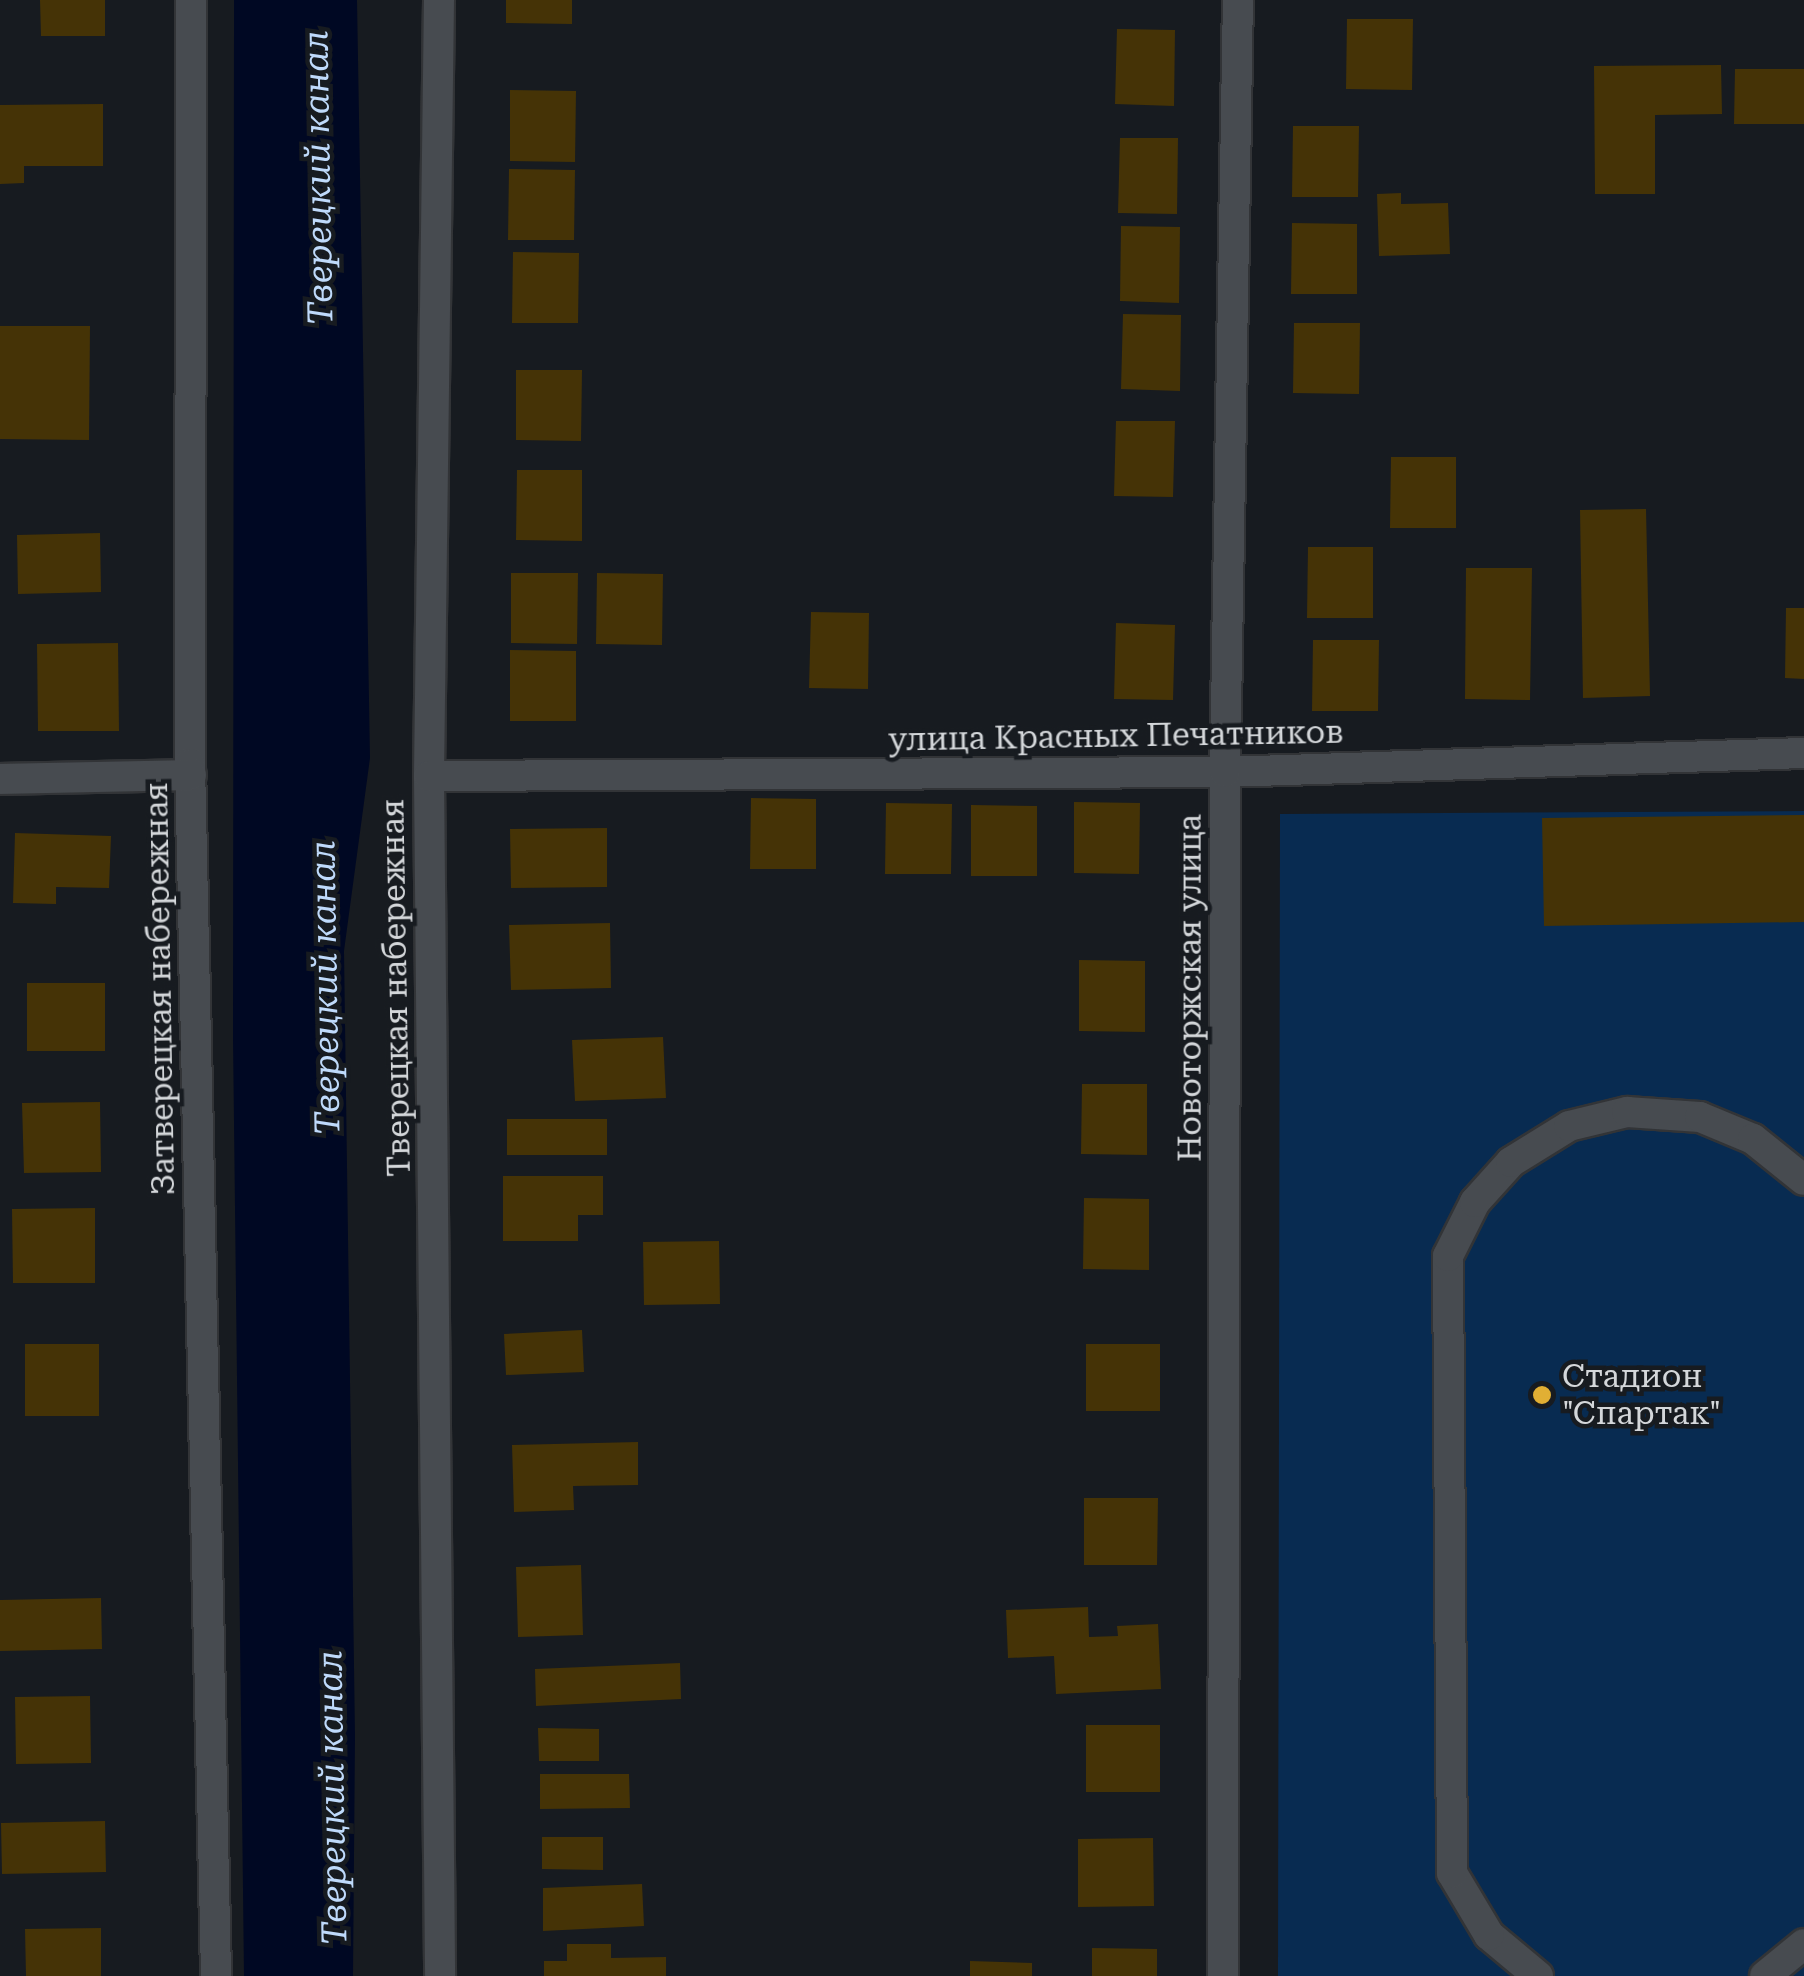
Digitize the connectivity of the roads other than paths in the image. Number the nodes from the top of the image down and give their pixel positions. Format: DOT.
graph roads {
  1 [pos="191,0"];
  2 [pos="439,0"];
  3 [pos="1238,0"];
  4 [pos="1804,753"];
  5 [pos="1225,772"];
  6 [pos="190,774"];
  7 [pos="429,776"];
  8 [pos="0,780"];
  9 [pos="1804,1180"];
  10 [pos="1804,1944"];
  11 [pos="216,1976"];
  12 [pos="440,1976"];
  13 [pos="1223,1976"];
  14 [pos="1538,1976"];
  15 [pos="1765,1976"];
  1 -- 6 [label="street, Затверецкая набережная"];
  2 -- 7 [label="street, Тверецкая набережная"];
  3 -- 5 [label="street, Новоторжская улица"];
  4 -- 5 [label="street, улица Красных Печатников"];
  5 -- 7 [label="street, улица Красных Печатников"];
  5 -- 13 [label="street, Новоторжская улица"];
  6 -- 8 [label="street"];
  6 -- 11 [label="street, Затверецкая набережная"];
  7 -- 12 [label="street, Тверецкая набережная"];
  9 -- 14 [label="street"];
  10 -- 15 [label="street"];
}
